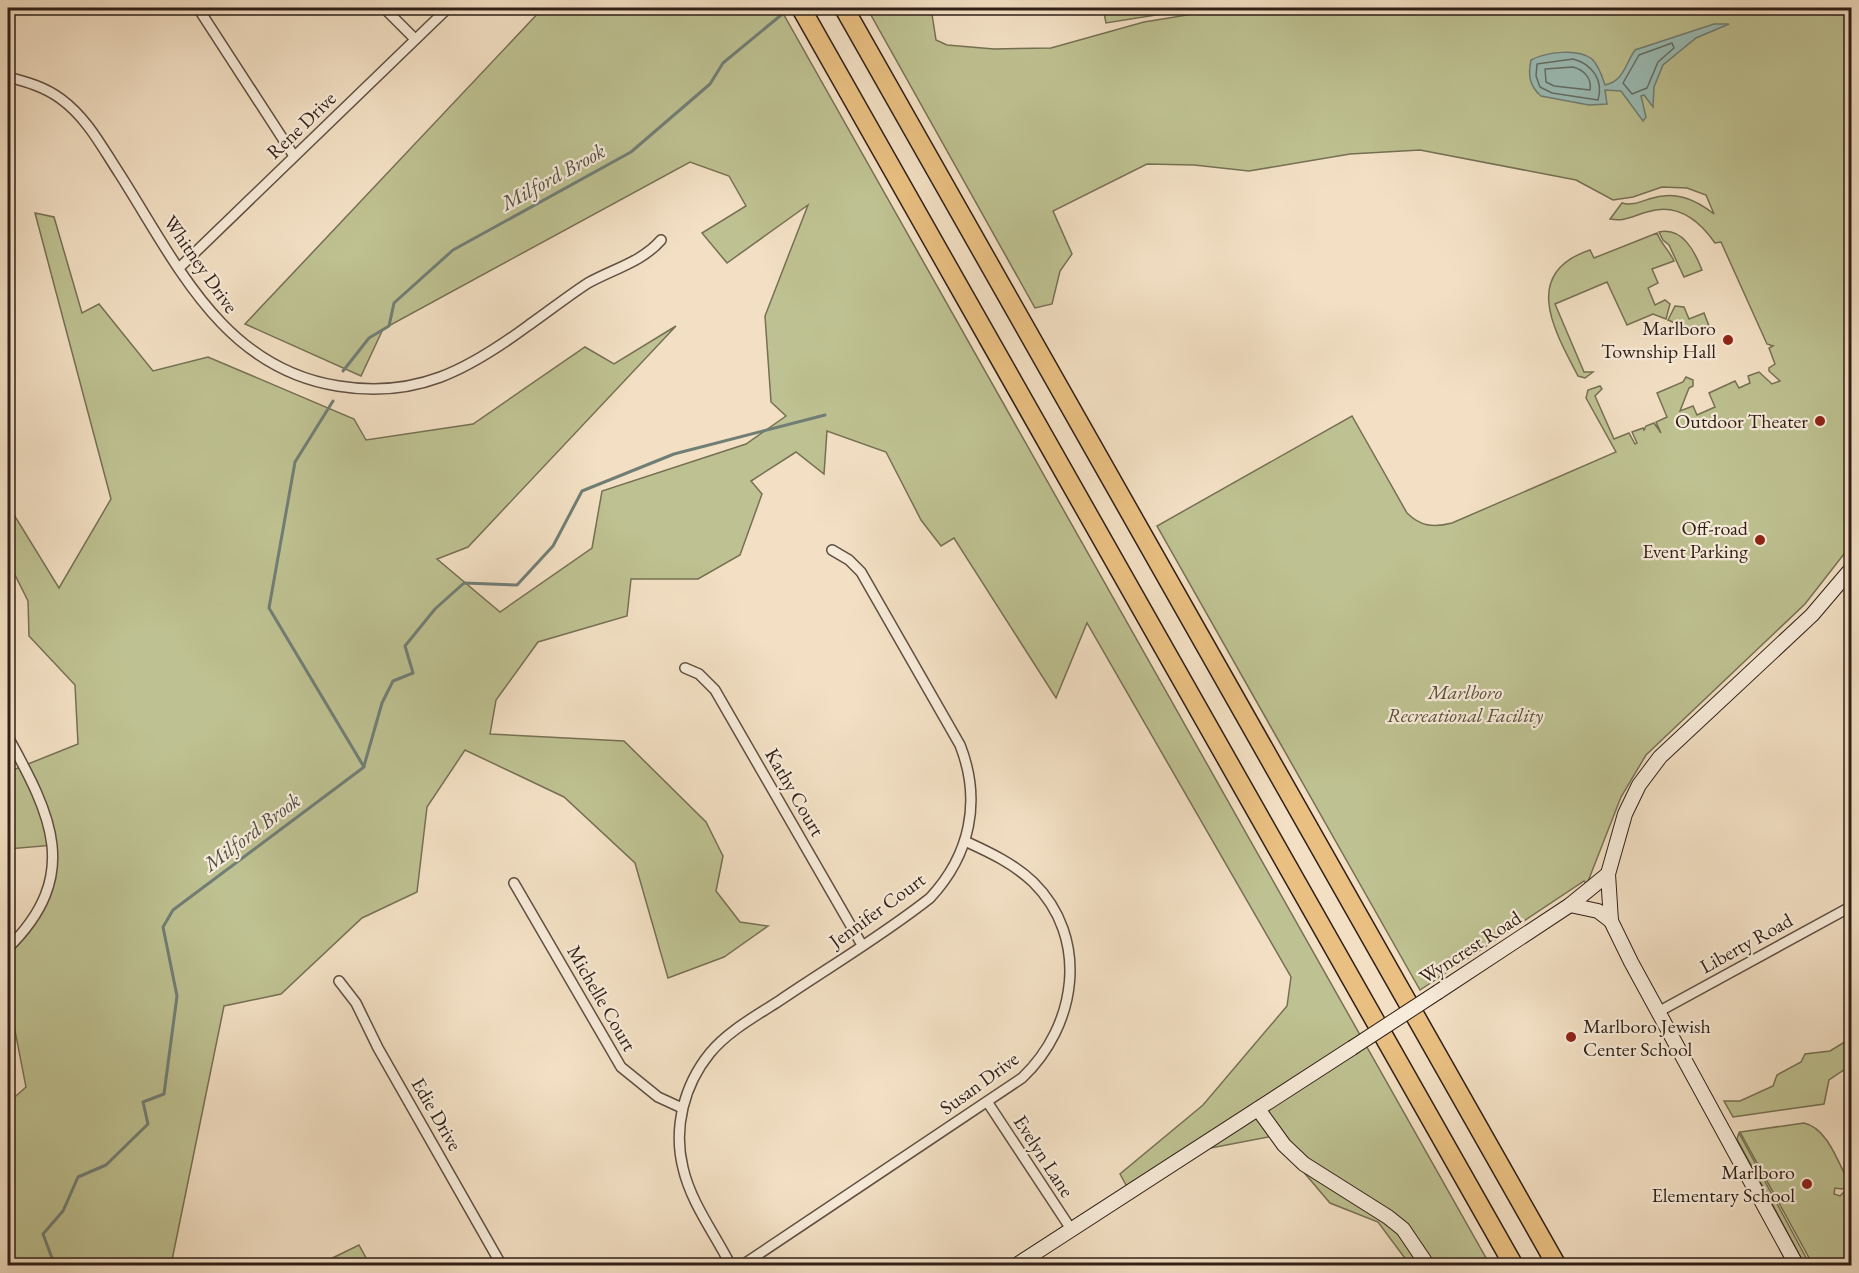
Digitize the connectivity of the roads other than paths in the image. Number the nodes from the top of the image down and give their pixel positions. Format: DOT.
graph roads {
  1 [pos="198,8"];
  2 [pos="384,8"];
  3 [pos="448,8"];
  4 [pos="801,8"];
  5 [pos="844,8"];
  6 [pos="415,39"];
  7 [pos="8,77"];
  8 [pos="294,156"];
  9 [pos="661,240"];
  10 [pos="179,268"];
  11 [pos="832,550"];
  12 [pos="1851,568"];
  13 [pos="685,668"];
  14 [pos="8,737"];
  15 [pos="967,842"];
  16 [pos="1608,873"];
  17 [pos="514,883"];
  18 [pos="1570,905"];
  19 [pos="1851,906"];
  20 [pos="1611,921"];
  21 [pos="862,945"];
  22 [pos="8,948"];
  23 [pos="339,981"];
  24 [pos="1658,1012"];
  25 [pos="988,1103"];
  26 [pos="682,1108"];
  27 [pos="1258,1109"];
  28 [pos="1071,1229"];
  29 [pos="502,1266"];
  30 [pos="732,1266"];
  31 [pos="741,1266"];
  32 [pos="1015,1266"];
  33 [pos="1428,1266"];
  34 [pos="1514,1266"];
  35 [pos="1557,1266"];
  36 [pos="1797,1266"];
  1 -- 8 [label="street"];
  2 -- 6 [label="street"];
  3 -- 6 [label="street, Rene Drive"];
  4 -- 34 [label="highway"];
  5 -- 35 [label="highway"];
  6 -- 8 [label="street, Rene Drive"];
  7 -- 10 [label="street, Whitney Drive"];
  8 -- 10 [label="street, Rene Drive"];
  9 -- 10 [label="street, Whitney Drive"];
  11 -- 15 [label="street, Jennifer Court"];
  12 -- 16 [label="street"];
  13 -- 21 [label="street, Kathy Court"];
  14 -- 22 [label="street"];
  15 -- 21 [label="street, Jennifer Court"];
  15 -- 25 [label="street, Susan Drive"];
  16 -- 18 [label="street, Wyncrest Road"];
  16 -- 20 [label="street"];
  17 -- 26 [label="street, Michelle Court"];
  18 -- 20 [label="street"];
  18 -- 27 [label="street, Wyncrest Road, bridge"];
  19 -- 24 [label="street, Liberty Road"];
  20 -- 24 [label="street"];
  21 -- 26 [label="street, Jennifer Court"];
  23 -- 29 [label="street, Edie Drive"];
  24 -- 36 [label="street"];
  25 -- 28 [label="street, Evelyn Lane"];
  25 -- 31 [label="street, Susan Drive"];
  26 -- 30 [label="street, Jennifer Court"];
  27 -- 28 [label="street, Wyncrest Road"];
  27 -- 33 [label="street"];
  28 -- 32 [label="street, Wyncrest Road"];
}
